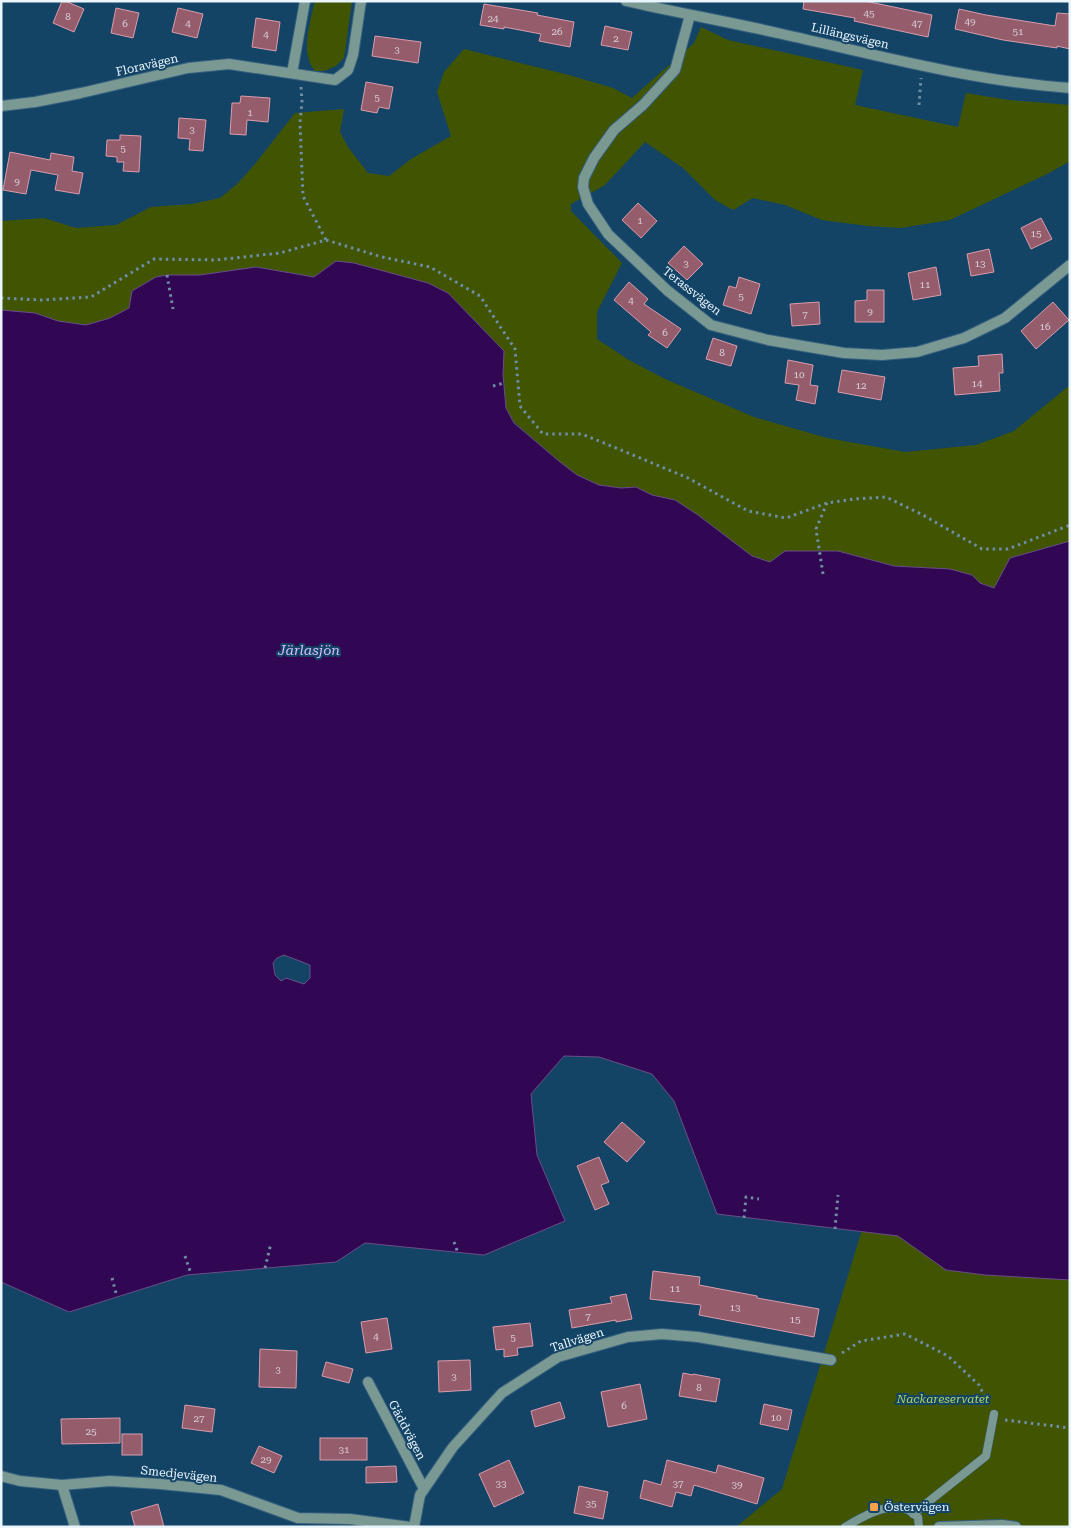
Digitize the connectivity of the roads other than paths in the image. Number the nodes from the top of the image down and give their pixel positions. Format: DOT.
graph roads {
  1 [pos="305,1"];
  2 [pos="361,1"];
  3 [pos="626,1"];
  4 [pos="690,15"];
  5 [pos="296,73"];
  6 [pos="1070,88"];
  7 [pos="1,106"];
  8 [pos="1070,265"];
  9 [pos="830,1360"];
  10 [pos="368,1382"];
  11 [pos="994,1414"];
  12 [pos="1,1476"];
  13 [pos="62,1485"];
  14 [pos="424,1490"];
  15 [pos="913,1514"];
  16 [pos="75,1527"];
  17 [pos="410,1527"];
  18 [pos="414,1527"];
  19 [pos="845,1527"];
  20 [pos="919,1527"];
  21 [pos="939,1527"];
  22 [pos="1016,1527"];
  1 -- 5 [label="street"];
  2 -- 5 [label="street, Floravägen"];
  3 -- 4 [label="street, Lillängsvägen"];
  4 -- 6 [label="street, Lillängsvägen"];
  4 -- 8 [label="street, Terassvägen"];
  5 -- 7 [label="street, Floravägen"];
  9 -- 14 [label="street, Tallvägen"];
  10 -- 14 [label="street, Gäddvägen"];
  11 -- 15 [label="lane"];
  12 -- 13 [label="street, Smedjevägen"];
  13 -- 16 [label="street"];
  13 -- 17 [label="street, Smedjevägen"];
  14 -- 18 [label="street, Tallvägen"];
  15 -- 19 [label="lane"];
  15 -- 20 [label="lane"];
  21 -- 22 [label="street"];
}
